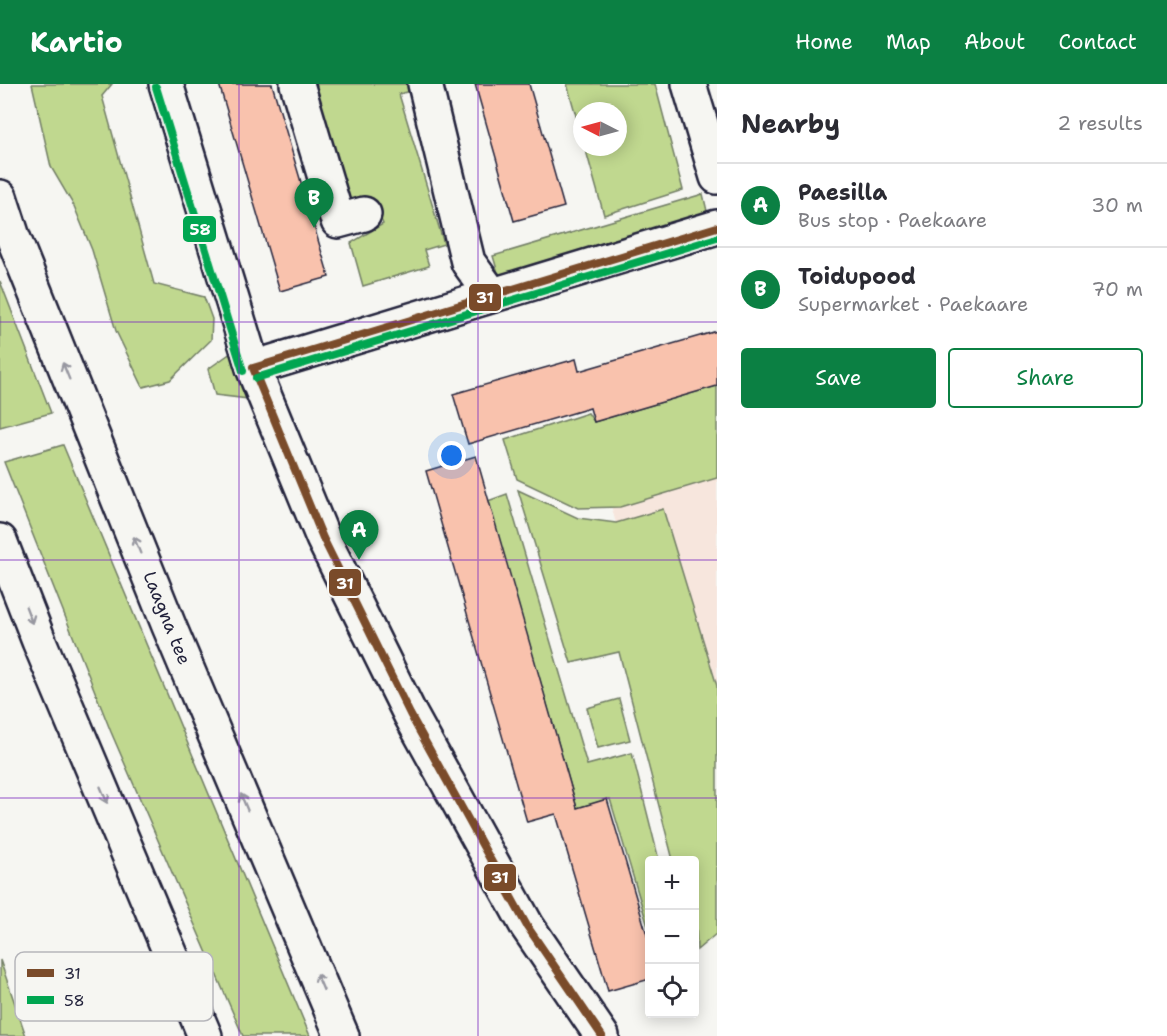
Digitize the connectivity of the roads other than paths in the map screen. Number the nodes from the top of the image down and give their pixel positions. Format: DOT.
graph roads {
  1 [pos="166,84"];
  2 [pos="297,84"];
  3 [pos="425,84"];
  4 [pos="689,84"];
  5 [pos="717,177"];
  6 [pos="0,197"];
  7 [pos="364,214"];
  8 [pos="717,228"];
  9 [pos="492,295"];
  10 [pos="253,368"];
  11 [pos="0,541"];
  12 [pos="170,952"];
  13 [pos="199,1021"];
  14 [pos="205,1036"];
  15 [pos="342,1036"];
  16 [pos="602,1036"];
  1 -- 10 [label="street"];
  2 -- 7 [label="street"];
  3 -- 9 [label="street"];
  4 -- 5 [label="street"];
  15 -- 6 [label="street, Laagna tee, one-way"];
  8 -- 9 [label="street"];
  9 -- 10 [label="street"];
  10 -- 16 [label="street"];
  11 -- 12 [label="street, one-way"];
  13 -- 14 [label="street, one-way"];
}
